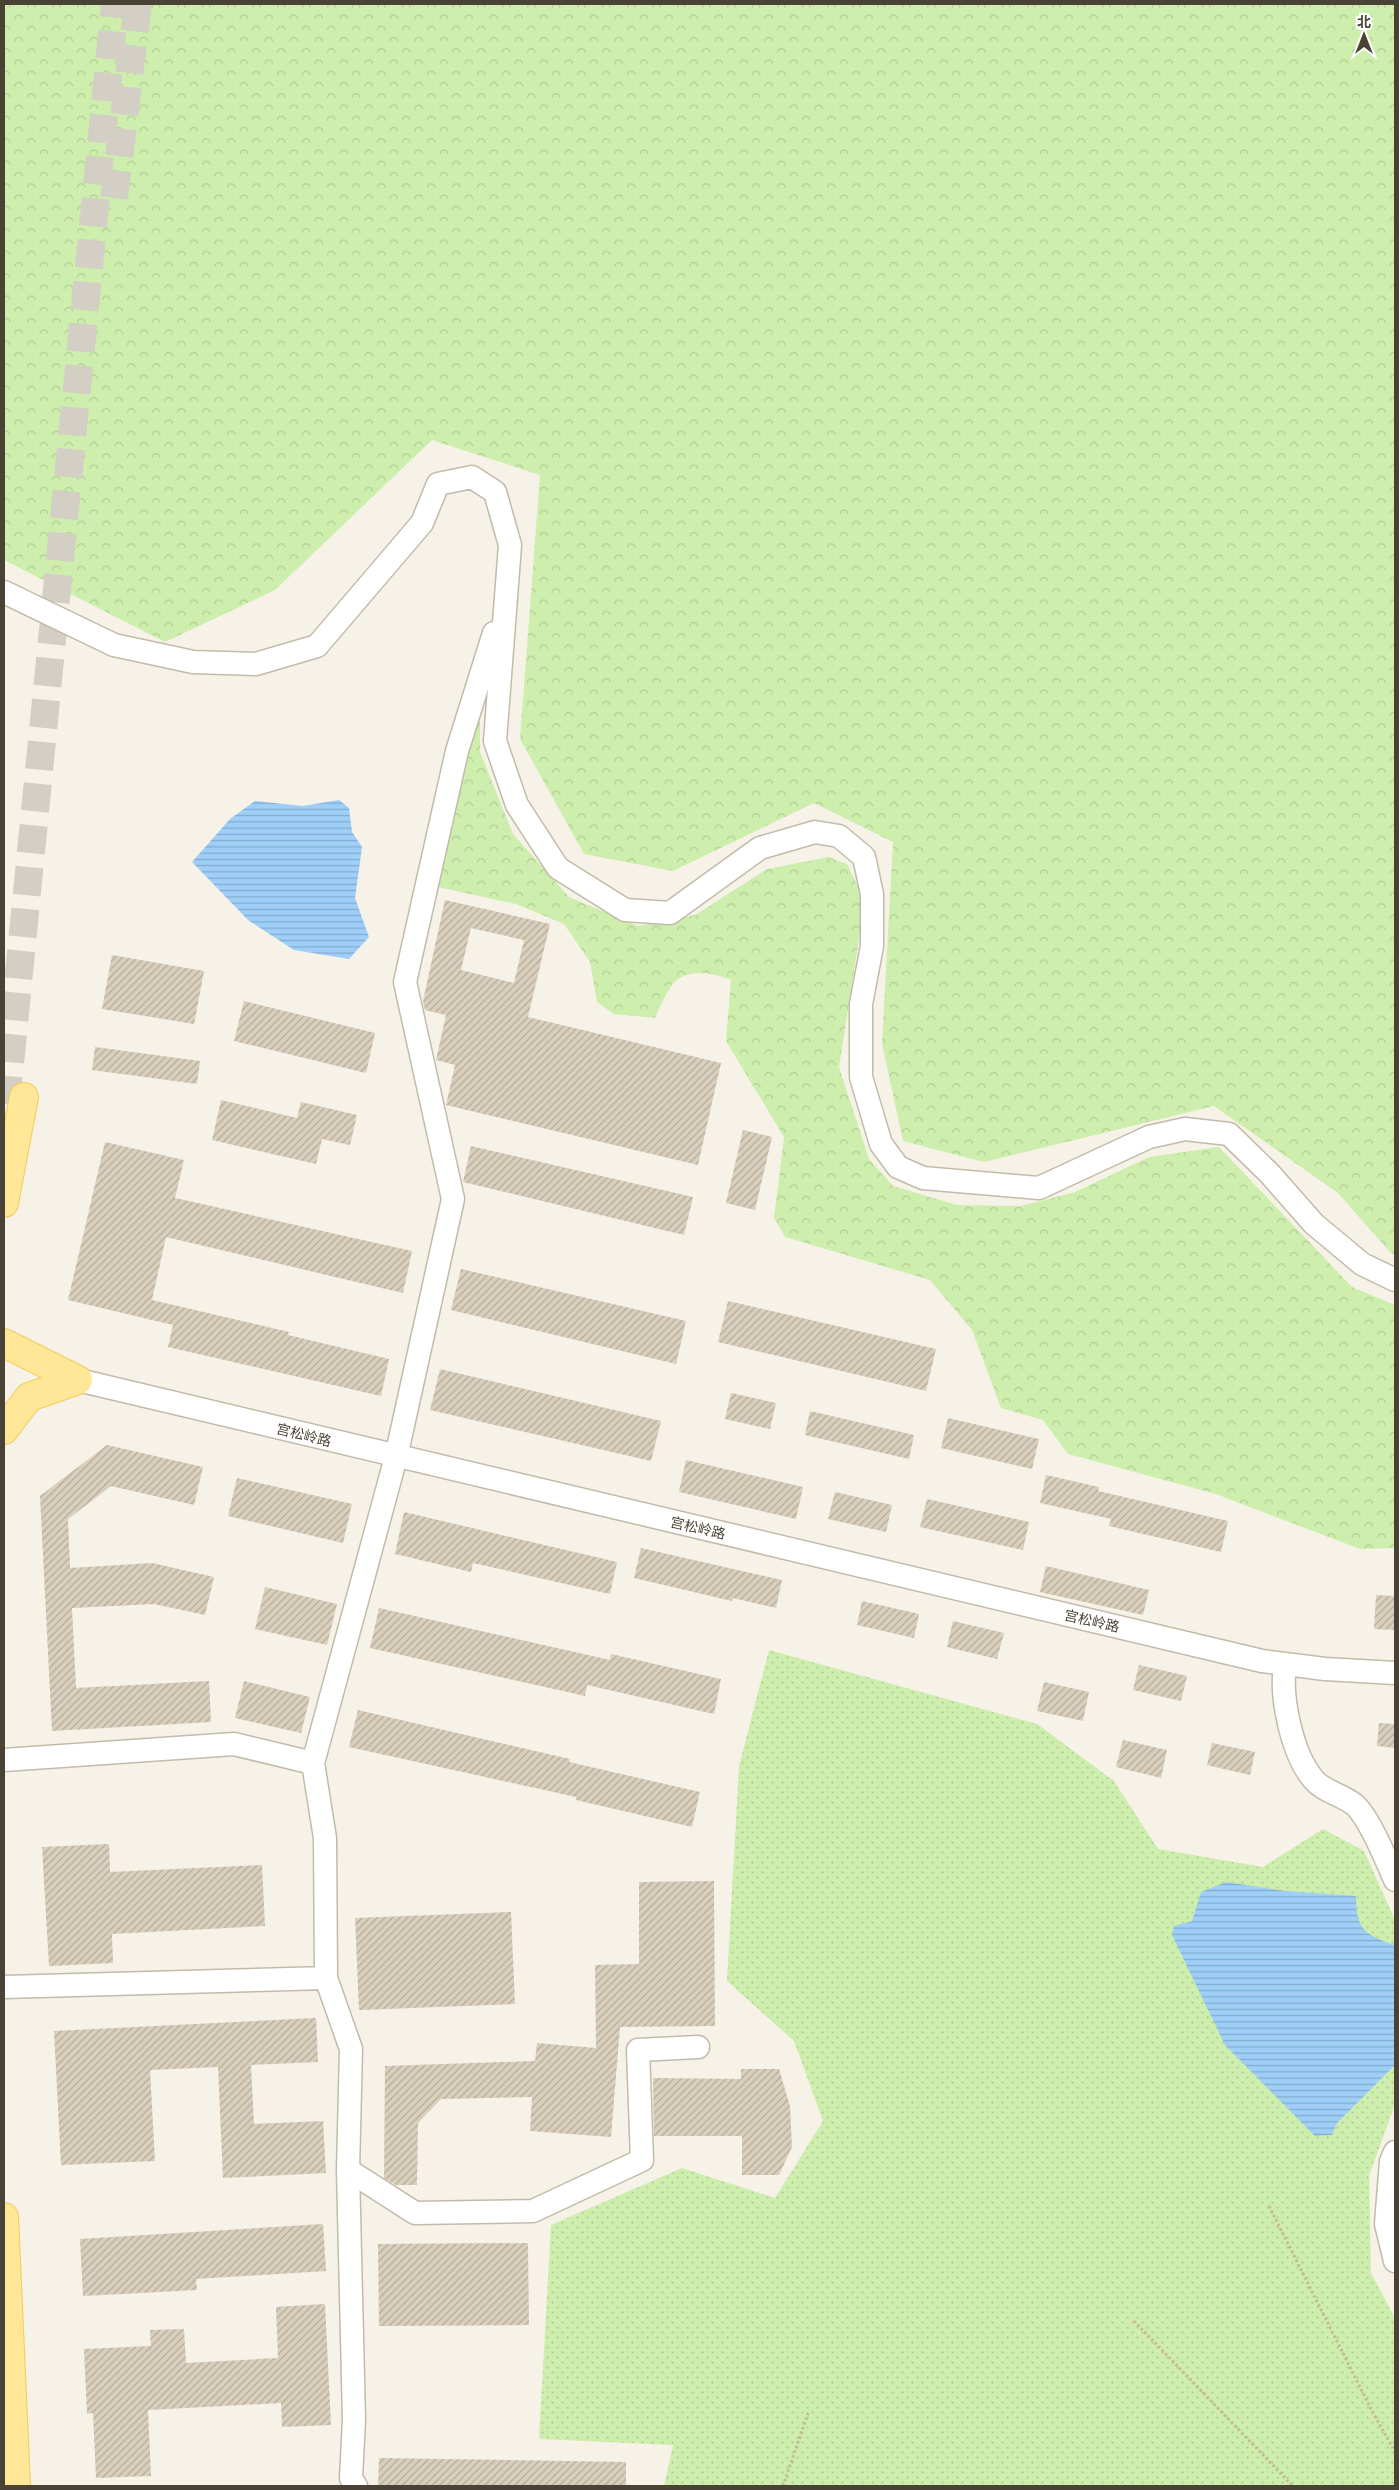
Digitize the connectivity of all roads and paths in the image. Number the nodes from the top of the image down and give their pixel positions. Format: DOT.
graph roads {
  1 [pos="510,545"];
  2 [pos="4,592"];
  3 [pos="11,1106"];
  4 [pos="4,1204"];
  5 [pos="1395,1280"];
  6 [pos="4,1343"];
  7 [pos="4,1363"];
  8 [pos="78,1380"];
  9 [pos="4,1430"];
  10 [pos="396,1457"];
  11 [pos="1285,1665"];
  12 [pos="1395,1673"];
  13 [pos="4,1760"];
  14 [pos="313,1762"];
  15 [pos="1395,1880"];
  16 [pos="326,1978"];
  17 [pos="4,1987"];
  18 [pos="698,2047"];
  19 [pos="1395,2152"];
  20 [pos="348,2170"];
  21 [pos="1269,2206"];
  22 [pos="4,2217"];
  23 [pos="1395,2261"];
  24 [pos="1134,2320"];
  25 [pos="808,2413"];
  26 [pos="1395,2452"];
  27 [pos="16,2486"];
  28 [pos="356,2486"];
  29 [pos="783,2486"];
  30 [pos="1293,2486"];
  1 -- 2 [label="street"];
  1 -- 5 [label="street"];
  1 -- 10 [label="street"];
  3 -- 4 [label="main road"];
  6 -- 8 [label="main road"];
  7 -- 8 [label="main road, 宫松岭路"];
  8 -- 9 [label="main road"];
  8 -- 10 [label="street, 宫松岭路"];
  10 -- 11 [label="street, 宫松岭路"];
  10 -- 14 [label="street"];
  11 -- 12 [label="street, 宫松岭路"];
  11 -- 15 [label="street"];
  13 -- 14 [label="street"];
  14 -- 16 [label="street"];
  16 -- 17 [label="street"];
  16 -- 20 [label="street"];
  18 -- 20 [label="street"];
  19 -- 23 [label="street"];
  20 -- 28 [label="street"];
  21 -- 26 [label="path"];
  22 -- 27 [label="main road"];
  24 -- 30 [label="path"];
  25 -- 29 [label="path"];
}
